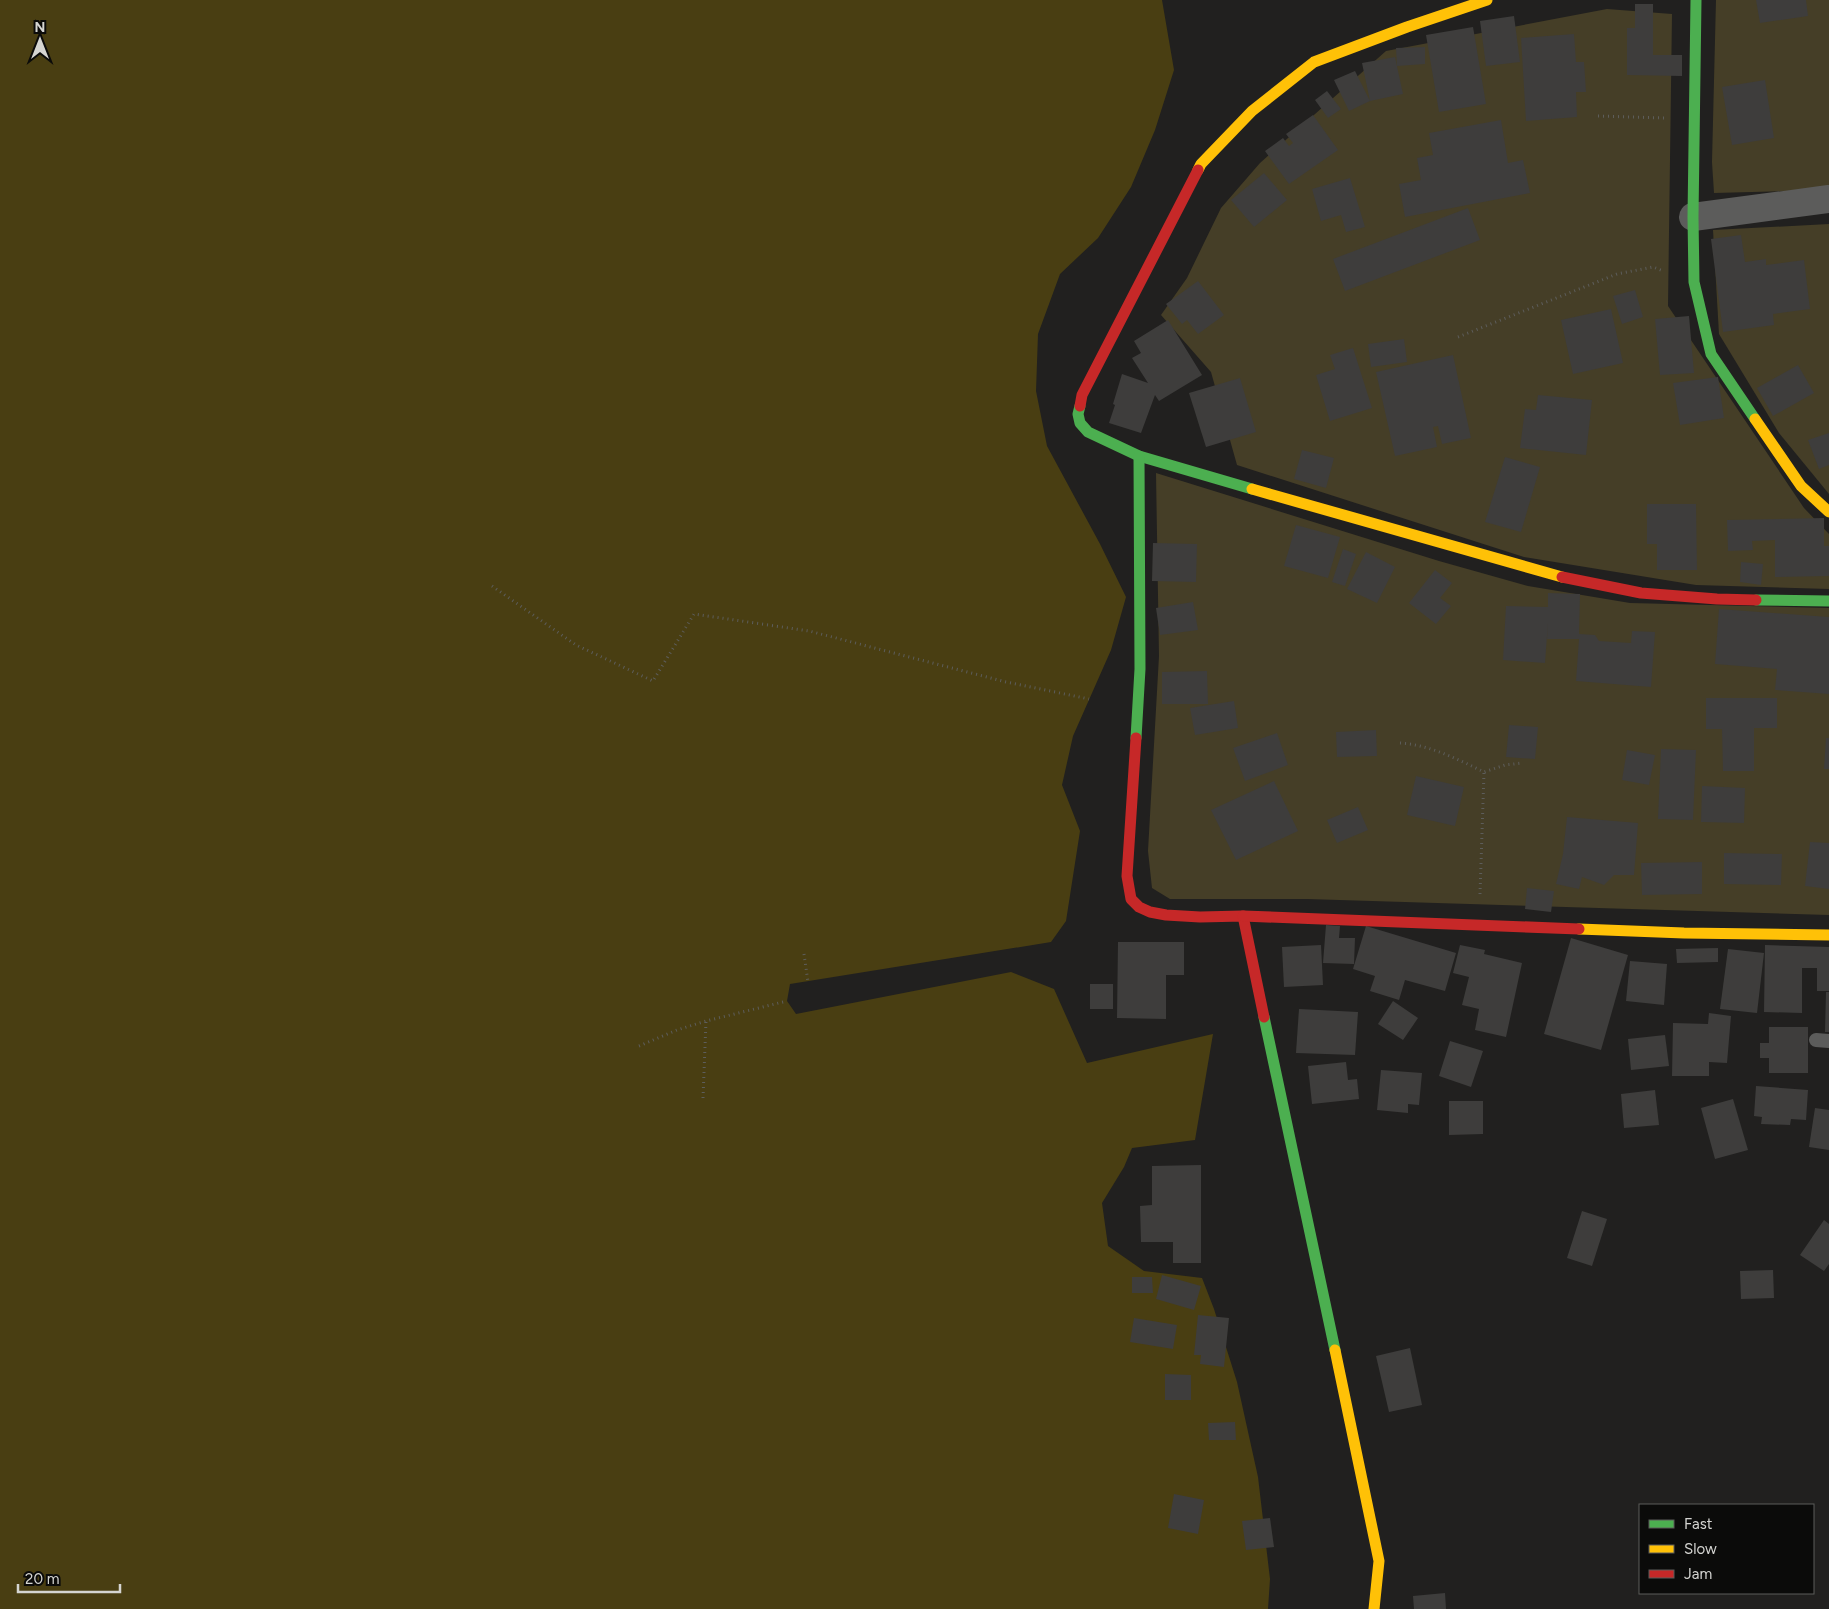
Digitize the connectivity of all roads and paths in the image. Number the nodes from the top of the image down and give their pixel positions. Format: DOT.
graph roads {
  1 [pos="1487,0"];
  2 [pos="1696,0"];
  3 [pos="1598,116"];
  4 [pos="1694,120"];
  5 [pos="1829,199"];
  6 [pos="1693,217"];
  7 [pos="1694,282"];
  8 [pos="1458,337"];
  9 [pos="1139,456"];
  10 [pos="1829,512"];
  11 [pos="492,586"];
  12 [pos="1829,600"];
  13 [pos="1089,699"];
  14 [pos="1400,743"];
  15 [pos="1522,763"];
  16 [pos="1484,772"];
  17 [pos="1243,916"];
  18 [pos="1479,925"];
  19 [pos="1829,935"];
  20 [pos="804,954"];
  21 [pos="808,982"];
  22 [pos="787,1001"];
  23 [pos="706,1021"];
  24 [pos="639,1046"];
  25 [pos="703,1098"];
  26 [pos="1374,1609"];
  1 -- 9 [label="street"];
  2 -- 4 [label="street"];
  3 -- 4 [label="path"];
  4 -- 6 [label="street"];
  5 -- 6 [label="street"];
  6 -- 7 [label="street"];
  7 -- 8 [label="path"];
  7 -- 10 [label="street"];
  9 -- 12 [label="street"];
  9 -- 17 [label="street"];
  11 -- 13 [label="path"];
  14 -- 16 [label="path"];
  15 -- 16 [label="path"];
  16 -- 18 [label="path"];
  17 -- 18 [label="street"];
  17 -- 26 [label="street"];
  18 -- 19 [label="street"];
  20 -- 21 [label="path"];
  22 -- 23 [label="path"];
  23 -- 24 [label="path"];
  23 -- 25 [label="path"];
}
